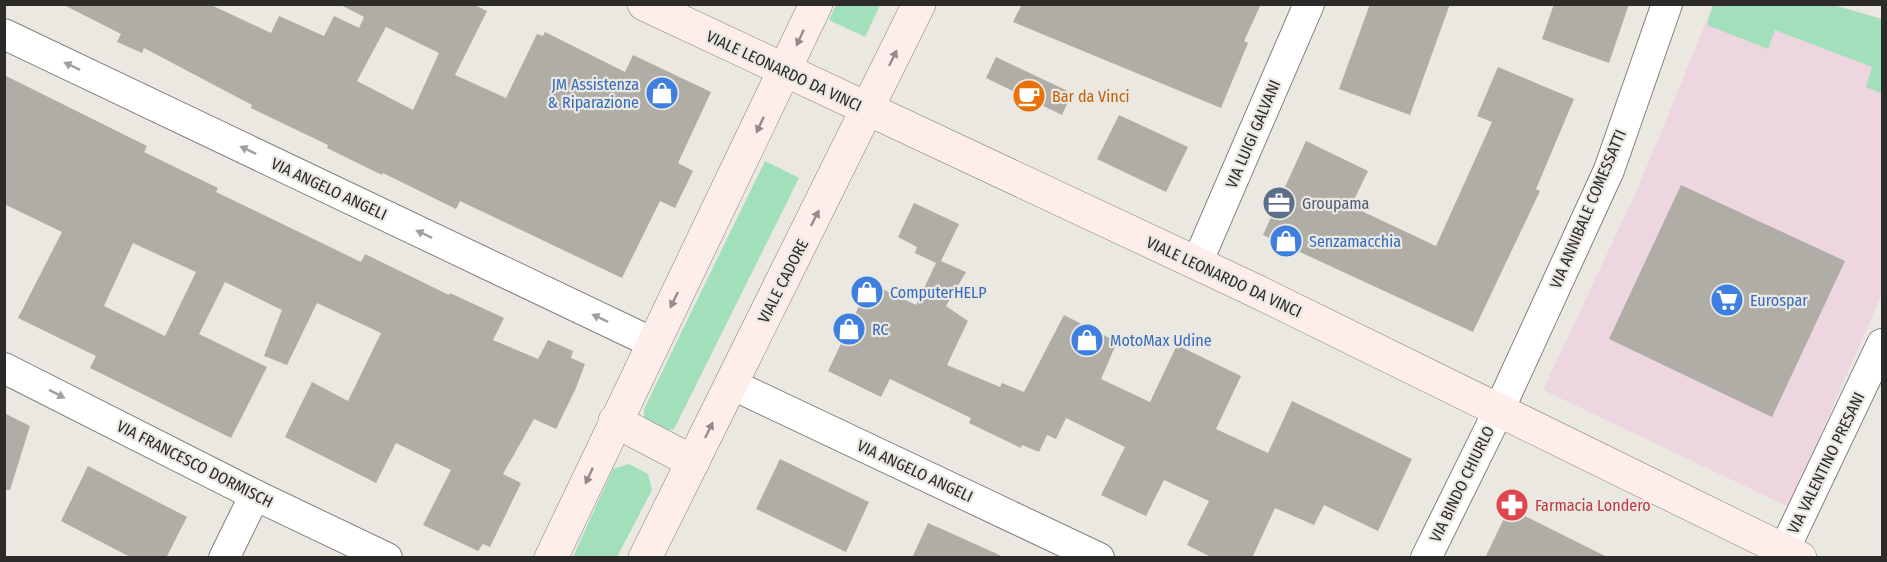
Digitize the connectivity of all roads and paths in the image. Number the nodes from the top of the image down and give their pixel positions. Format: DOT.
graph roads {
  1 [pos="644,4"];
  2 [pos="816,4"];
  3 [pos="919,4"];
  4 [pos="1309,4"];
  5 [pos="1667,4"];
  6 [pos="4,34"];
  7 [pos="784,72"];
  8 [pos="868,111"];
  9 [pos="1197,263"];
  10 [pos="653,343"];
  11 [pos="1882,344"];
  12 [pos="4,368"];
  13 [pos="731,384"];
  14 [pos="1499,410"];
  15 [pos="611,430"];
  16 [pos="689,470"];
  17 [pos="255,495"];
  18 [pos="1792,554"];
  19 [pos="224,558"];
  20 [pos="387,558"];
  21 [pos="551,558"];
  22 [pos="645,558"];
  23 [pos="1099,558"];
  24 [pos="1426,558"];
  1 -- 7 [label="main road, VIALE LEONARDO DA VINCI"];
  2 -- 7 [label="main road, one-way"];
  8 -- 3 [label="main road, VIALE CADORE, one-way"];
  4 -- 9 [label="street, VIA LUIGI GALVANI"];
  5 -- 14 [label="street, VIA ANNIBALE COMESSATTI"];
  10 -- 6 [label="street, VIA ANGELO ANGELI, one-way"];
  7 -- 8 [label="main road, VIALE LEONARDO DA VINCI"];
  7 -- 10 [label="main road, one-way"];
  8 -- 9 [label="main road, VIALE LEONARDO DA VINCI"];
  13 -- 8 [label="main road, VIALE CADORE, one-way"];
  9 -- 14 [label="main road, VIALE LEONARDO DA VINCI"];
  10 -- 15 [label="main road"];
  11 -- 18 [label="street, VIA VALENTINO PRESANI"];
  12 -- 17 [label="street, VIA FRANCESCO DORMISCH, one-way"];
  16 -- 13 [label="main road, VIALE CADORE, one-way"];
  13 -- 23 [label="street, VIA ANGELO ANGELI"];
  14 -- 18 [label="main road, VIALE LEONARDO DA VINCI"];
  14 -- 24 [label="street, VIA BINDO CHIURLO"];
  15 -- 16 [label="main road"];
  15 -- 21 [label="main road, one-way"];
  16 -- 22 [label="main road, VIALE CADORE"];
  17 -- 19 [label="street"];
  17 -- 20 [label="street, VIA FRANCESCO DORMISCH"];
}
